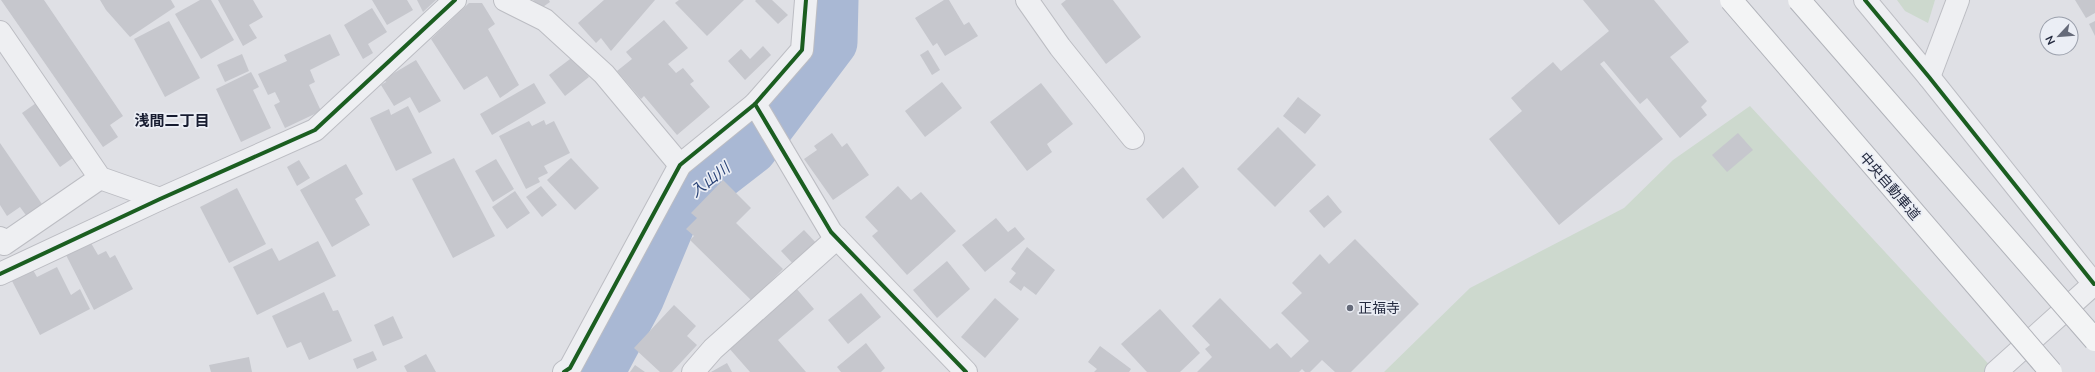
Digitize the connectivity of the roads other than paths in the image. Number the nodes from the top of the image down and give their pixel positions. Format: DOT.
graph roads {
  1 [pos="455,0"];
  2 [pos="506,0"];
  3 [pos="806,0"];
  4 [pos="1028,0"];
  5 [pos="1731,0"];
  6 [pos="1799,0"];
  7 [pos="1865,0"];
  8 [pos="1958,0"];
  9 [pos="0,32"];
  10 [pos="1929,77"];
  11 [pos="757,107"];
  12 [pos="1133,138"];
  13 [pos="680,165"];
  14 [pos="100,178"];
  15 [pos="160,199"];
  16 [pos="0,238"];
  17 [pos="837,238"];
  18 [pos="0,274"];
  19 [pos="2094,284"];
  20 [pos="2095,340"];
  21 [pos="564,372"];
  22 [pos="693,372"];
  23 [pos="966,372"];
  24 [pos="1996,372"];
  25 [pos="2051,372"];
  1 -- 15 [label="street"];
  2 -- 13 [label="street"];
  3 -- 11 [label="street"];
  4 -- 12 [label="street"];
  5 -- 25 [label="highway, 中央自動車道, bridge"];
  6 -- 20 [label="highway, bridge"];
  7 -- 10 [label="street"];
  8 -- 10 [label="street"];
  9 -- 14 [label="street"];
  10 -- 19 [label="street"];
  11 -- 13 [label="street"];
  11 -- 17 [label="street"];
  13 -- 21 [label="street"];
  14 -- 15 [label="street"];
  14 -- 16 [label="street"];
  15 -- 18 [label="street"];
  17 -- 22 [label="street"];
  17 -- 23 [label="street"];
  19 -- 24 [label="street"];
}
